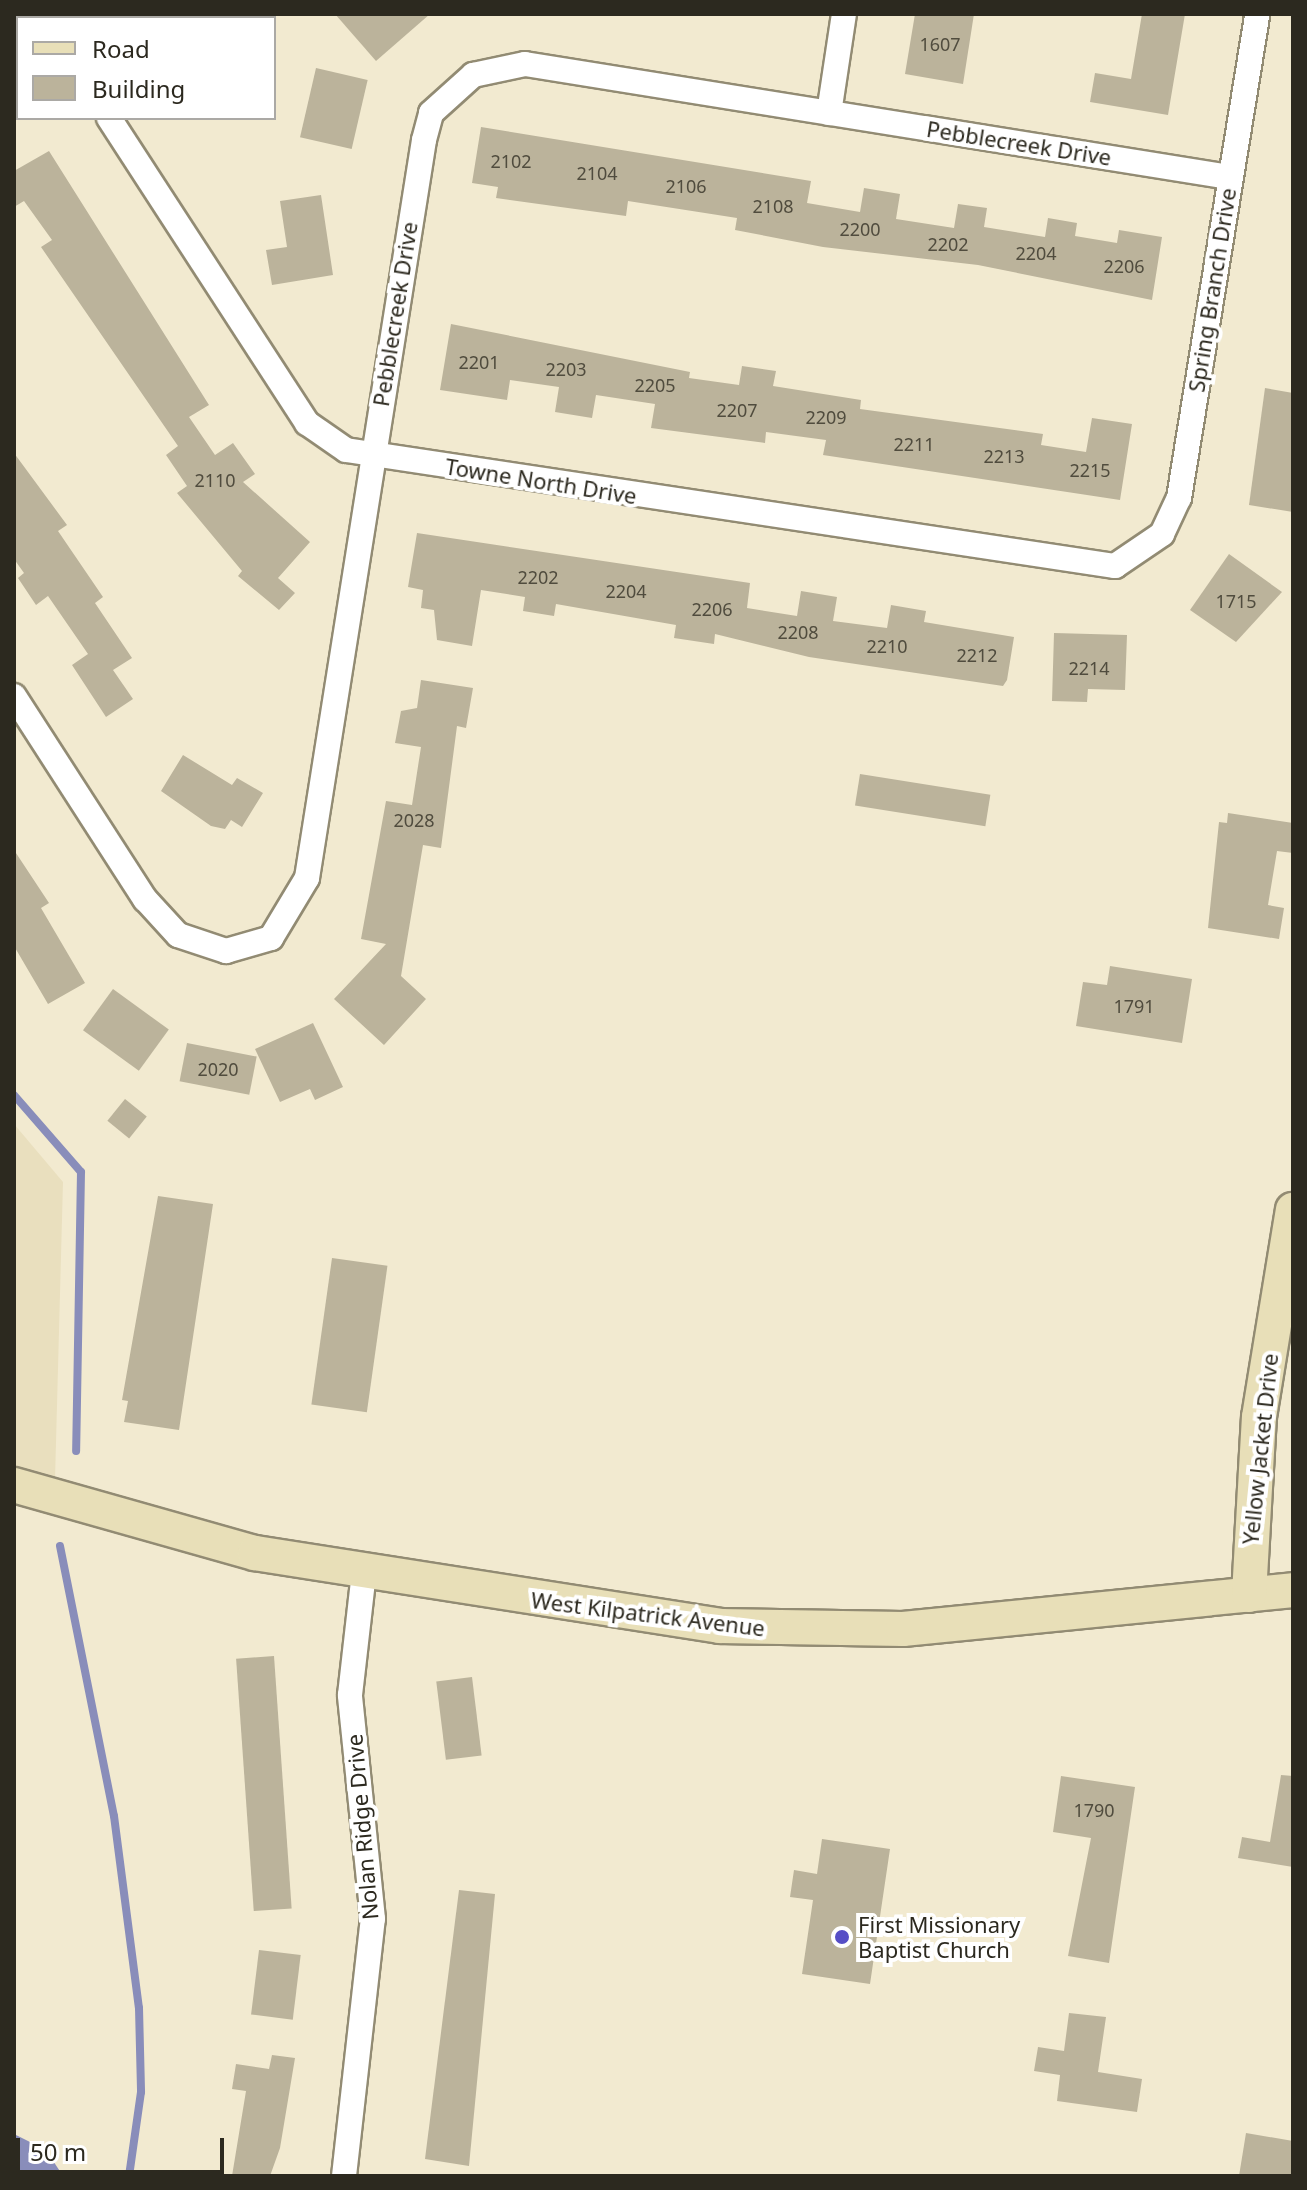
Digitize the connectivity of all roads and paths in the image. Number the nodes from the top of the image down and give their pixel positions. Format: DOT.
graph roads {
  1 [pos="844,14"];
  2 [pos="1257,14"];
  3 [pos="829,113"];
  4 [pos="110,120"];
  5 [pos="1230,177"];
  6 [pos="372,455"];
  7 [pos="1140,551"];
  8 [pos="14,696"];
  9 [pos="1293,1210"];
  10 [pos="14,1485"];
  11 [pos="364,1573"];
  12 [pos="1293,1590"];
  13 [pos="1249,1595"];
  14 [pos="344,2176"];
  1 -- 3 [label="street"];
  2 -- 5 [label="street, Spring Branch Drive"];
  3 -- 5 [label="street, Pebblecreek Drive"];
  3 -- 6 [label="street, Pebblecreek Drive"];
  4 -- 6 [label="street, Towne North Drive"];
  5 -- 7 [label="street, Spring Branch Drive"];
  6 -- 7 [label="street, Towne North Drive"];
  6 -- 8 [label="street, Pebblecreek Drive"];
  9 -- 13 [label="main road, Yellow Jacket Drive"];
  10 -- 11 [label="main road, West Kilpatrick Avenue"];
  11 -- 13 [label="main road, West Kilpatrick Avenue"];
  11 -- 14 [label="street, Nolan Ridge Drive"];
  12 -- 13 [label="main road, West Kilpatrick Avenue"];
}
